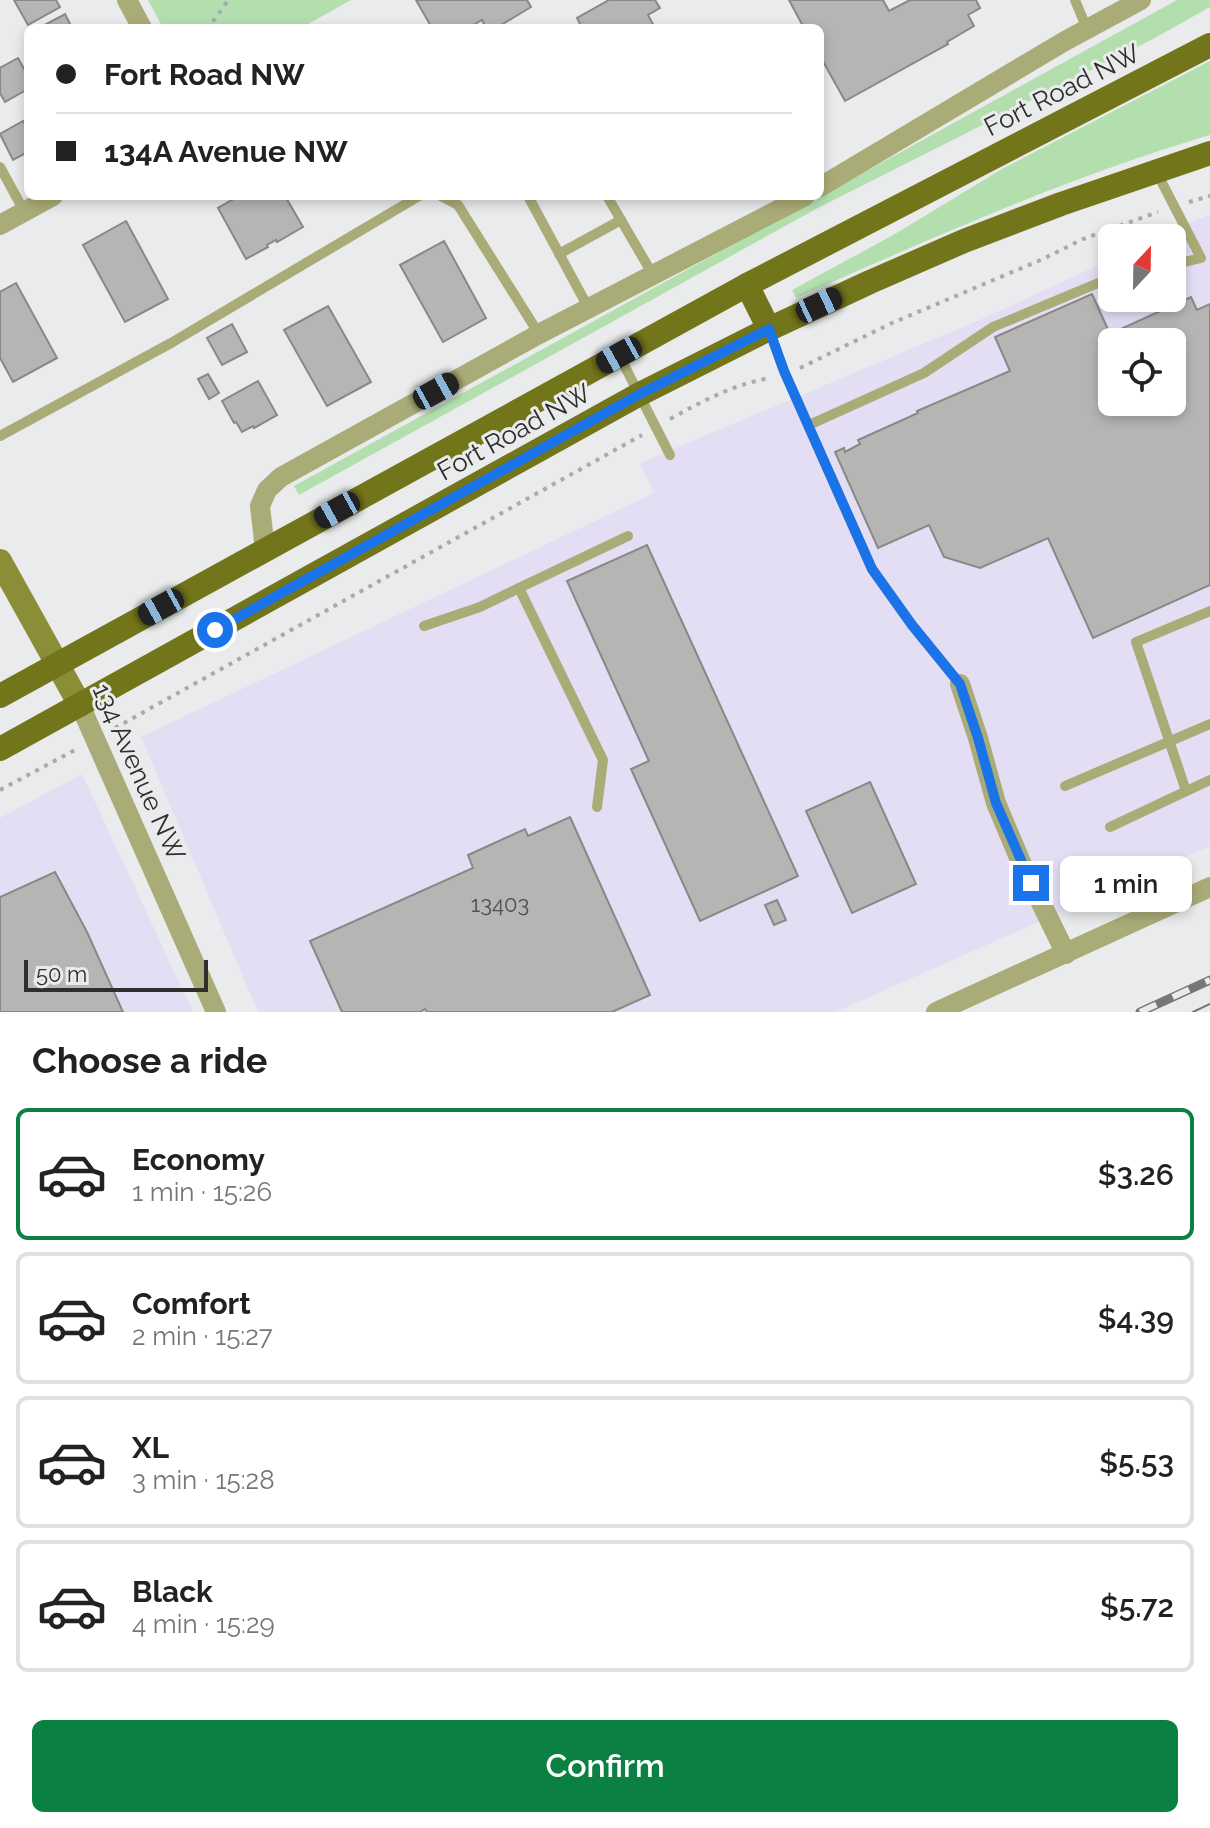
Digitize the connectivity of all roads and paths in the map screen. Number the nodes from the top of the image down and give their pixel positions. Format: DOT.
graph roads {
  1 [pos="127,0"];
  2 [pos="228,0"];
  3 [pos="1075,0"];
  4 [pos="1141,0"];
  5 [pos="1117,6"];
  6 [pos="140,24"];
  7 [pos="209,24"];
  8 [pos="1087,29"];
  9 [pos="1210,45"];
  10 [pos="1210,153"];
  11 [pos="0,167"];
  12 [pos="1156,171"];
  13 [pos="824,185"];
  14 [pos="45,200"];
  15 [pos="412,200"];
  16 [pos="449,200"];
  17 [pos="530,200"];
  18 [pos="609,200"];
  19 [pos="797,200"];
  20 [pos="24,211"];
  21 [pos="1138,219"];
  22 [pos="621,220"];
  23 [pos="1183,224"];
  24 [pos="0,225"];
  25 [pos="1186,229"];
  26 [pos="559,254"];
  27 [pos="1186,262"];
  28 [pos="653,275"];
  29 [pos="1098,283"];
  30 [pos="747,285"];
  31 [pos="589,309"];
  32 [pos="769,329"];
  33 [pos="539,334"];
  34 [pos="619,355"];
  35 [pos="800,368"];
  36 [pos="771,377"];
  37 [pos="638,395"];
  38 [pos="680,413"];
  39 [pos="809,425"];
  40 [pos="0,436"];
  41 [pos="631,441"];
  42 [pos="670,455"];
  43 [pos="628,536"];
  44 [pos="265,550"];
  45 [pos="0,561"];
  46 [pos="519,588"];
  47 [pos="1210,611"];
  48 [pos="424,626"];
  49 [pos="57,664"];
  50 [pos="960,684"];
  51 [pos="0,696"];
  52 [pos="80,705"];
  53 [pos="1210,724"];
  54 [pos="121,725"];
  55 [pos="1170,741"];
  56 [pos="0,749"];
  57 [pos="61,758"];
  58 [pos="1210,780"];
  59 [pos="1065,786"];
  60 [pos="0,790"];
  61 [pos="1186,791"];
  62 [pos="597,807"];
  63 [pos="1110,827"];
  64 [pos="1210,887"];
  65 [pos="1066,954"];
  66 [pos="216,1012"];
  67 [pos="936,1012"];
  1 -- 6 [label="street"];
  2 -- 7 [label="path"];
  3 -- 8 [label="lane"];
  4 -- 5 [label="street, Fort Road NW"];
  5 -- 8 [label="street, Fort Road NW"];
  8 -- 13 [label="street, Fort Road NW"];
  9 -- 30 [label="main road, Fort Road NW"];
  10 -- 12 [label="main road, Fort Road NW"];
  11 -- 20 [label="lane"];
  12 -- 23 [label="lane"];
  12 -- 32 [label="main road, Fort Road NW"];
  14 -- 20 [label="street"];
  15 -- 40 [label="lane"];
  16 -- 33 [label="lane"];
  17 -- 26 [label="lane"];
  18 -- 22 [label="lane"];
  19 -- 28 [label="street"];
  20 -- 24 [label="street"];
  21 -- 35 [label="path"];
  22 -- 26 [label="lane"];
  22 -- 28 [label="lane"];
  25 -- 27 [label="lane"];
  26 -- 31 [label="lane"];
  28 -- 31 [label="street"];
  29 -- 39 [label="lane"];
  30 -- 32 [label="main road"];
  30 -- 34 [label="main road, Fort Road NW"];
  31 -- 33 [label="street"];
  32 -- 37 [label="main road, Fort Road NW"];
  32 -- 39 [label="lane"];
  33 -- 44 [label="street"];
  34 -- 37 [label="lane"];
  34 -- 44 [label="main road, Fort Road NW"];
  36 -- 38 [label="path"];
  37 -- 42 [label="lane"];
  37 -- 52 [label="main road, Fort Road NW"];
  39 -- 50 [label="lane"];
  41 -- 54 [label="path"];
  43 -- 46 [label="lane"];
  44 -- 49 [label="main road, Fort Road NW"];
  45 -- 49 [label="street, 134 Avenue NW"];
  46 -- 48 [label="lane"];
  46 -- 62 [label="lane"];
  47 -- 55 [label="lane"];
  49 -- 51 [label="main road, Fort Road NW"];
  49 -- 52 [label="street, 134 Avenue NW"];
  50 -- 65 [label="street"];
  52 -- 56 [label="main road, Fort Road NW"];
  52 -- 66 [label="street, 134 Avenue NW"];
  53 -- 55 [label="lane"];
  55 -- 59 [label="lane"];
  55 -- 61 [label="lane"];
  57 -- 60 [label="path"];
  58 -- 61 [label="lane"];
  61 -- 63 [label="lane"];
  64 -- 65 [label="street"];
  65 -- 67 [label="street"];
}
